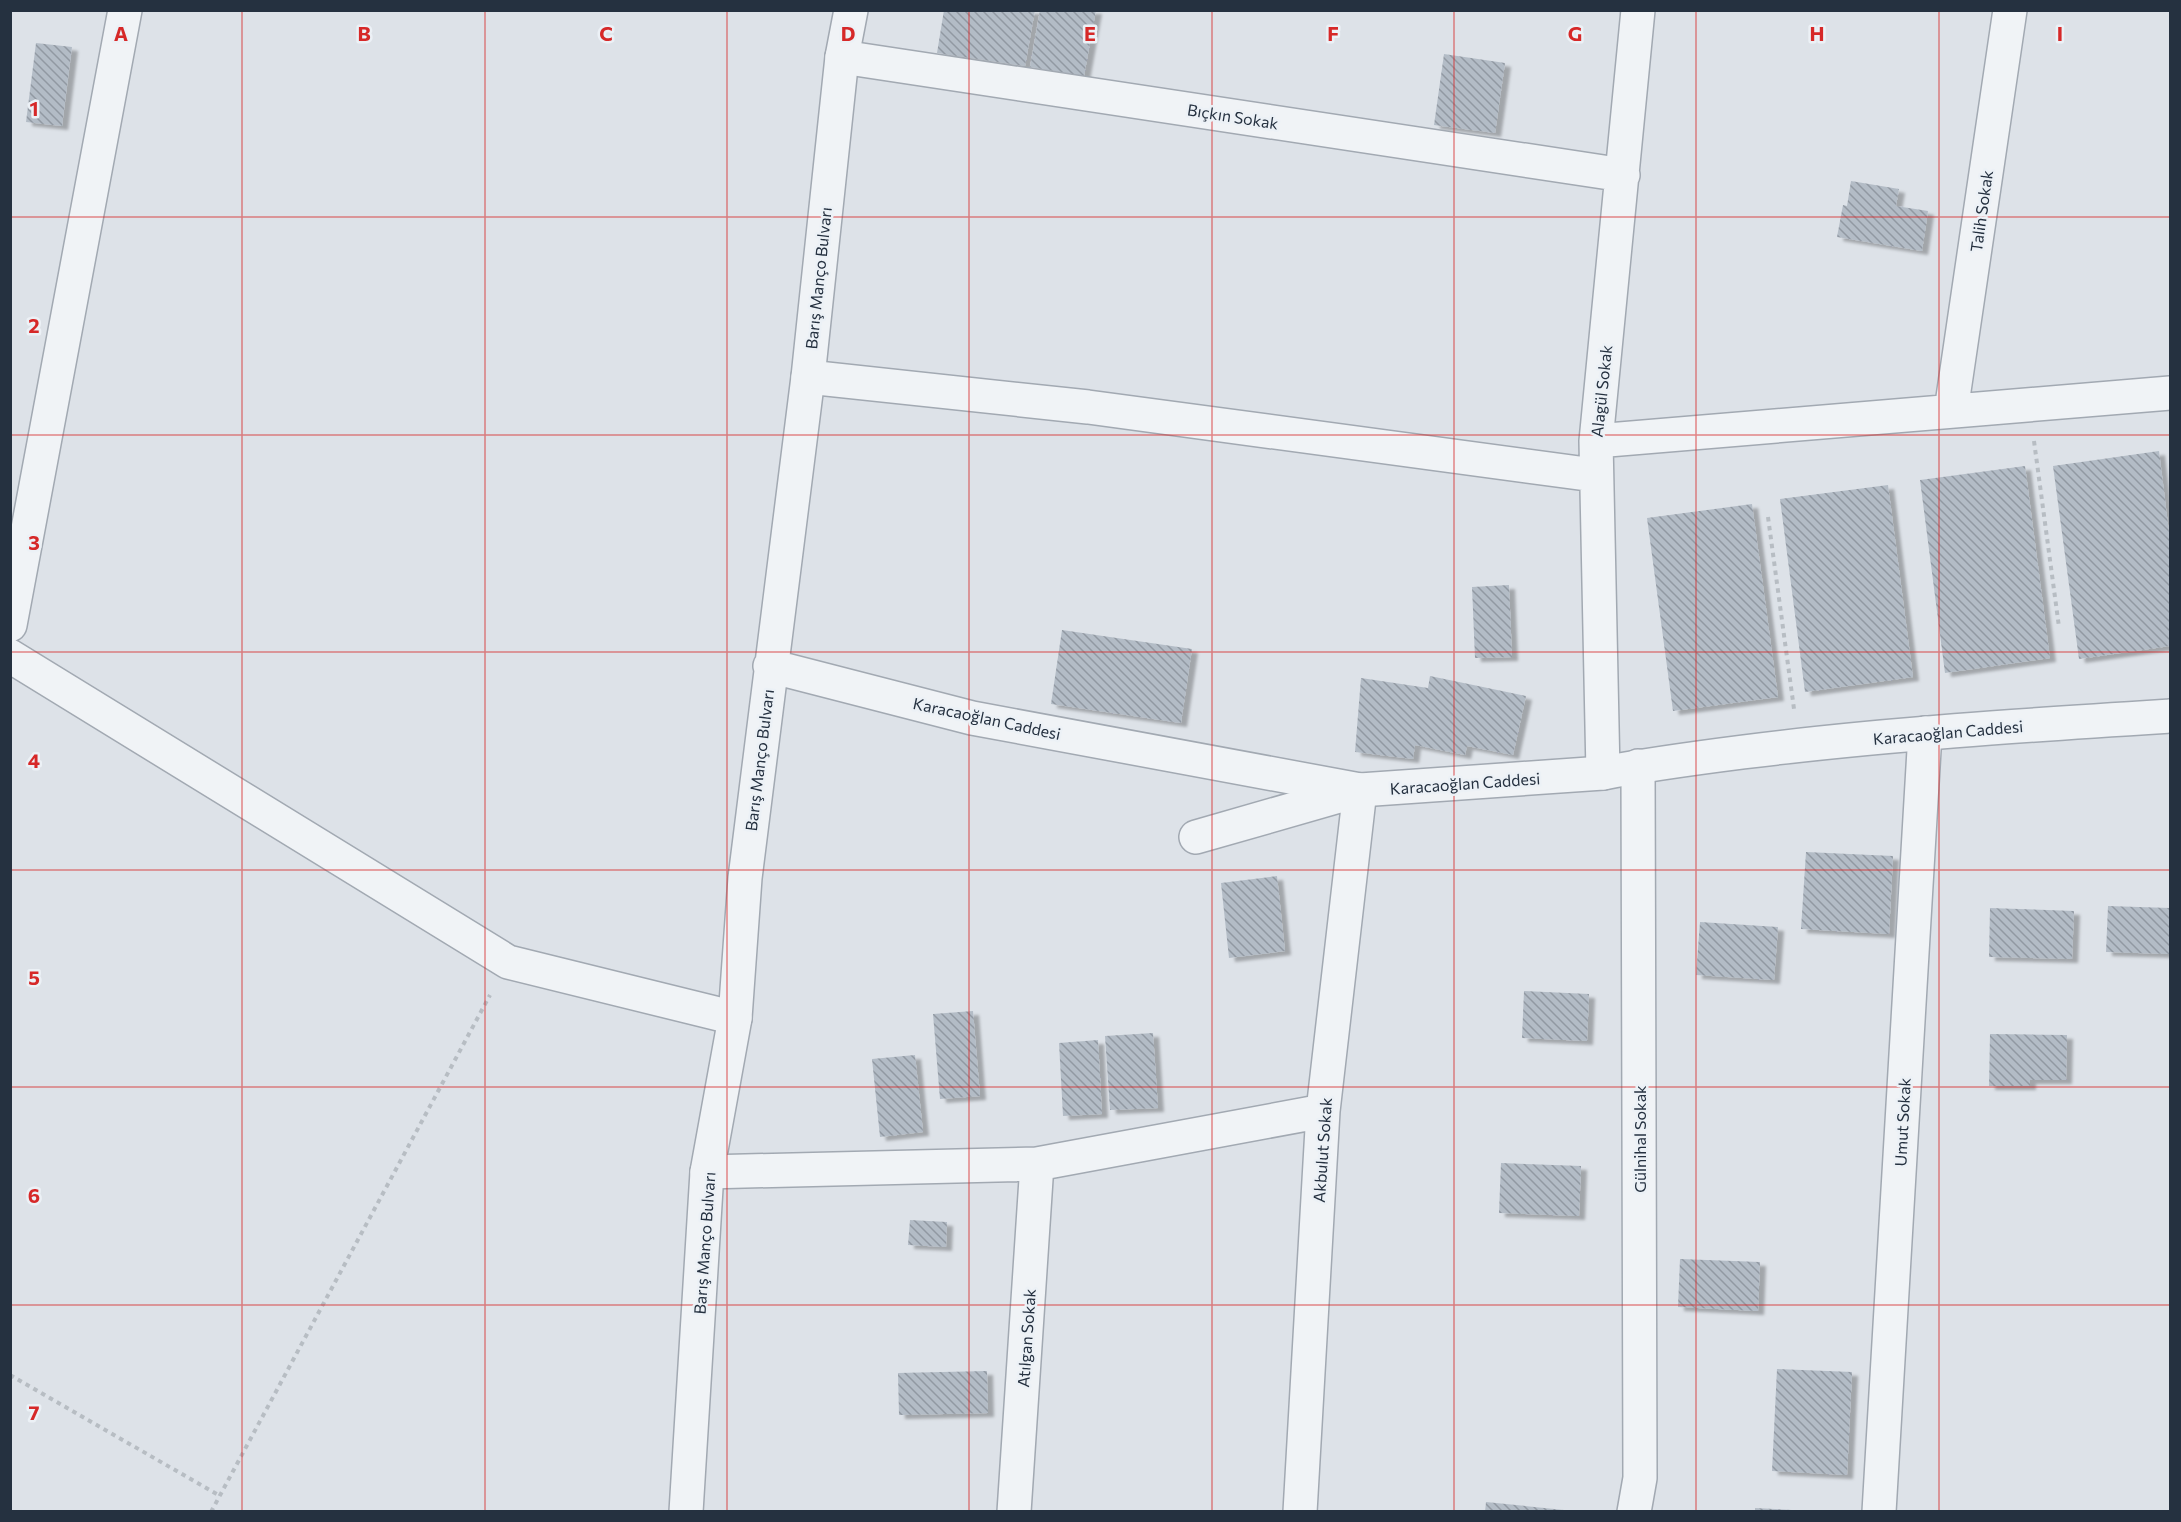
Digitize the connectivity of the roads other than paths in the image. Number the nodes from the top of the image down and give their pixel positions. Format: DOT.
graph roads {
  1 [pos="126,10"];
  2 [pos="850,10"];
  3 [pos="1638,10"];
  4 [pos="2010,10"];
  5 [pos="842,57"];
  6 [pos="1623,176"];
  7 [pos="808,377"];
  8 [pos="2170,393"];
  9 [pos="1952,411"];
  10 [pos="1596,441"];
  11 [pos="1594,476"];
  12 [pos="10,625"];
  13 [pos="10,656"];
  14 [pos="770,666"];
  15 [pos="2170,716"];
  16 [pos="1925,733"];
  17 [pos="1638,766"];
  18 [pos="1603,773"];
  19 [pos="1360,790"];
  20 [pos="1196,837"];
  21 [pos="735,1018"];
  22 [pos="1323,1111"];
  23 [pos="1037,1164"];
  24 [pos="707,1173"];
  25 [pos="686,1512"];
  26 [pos="1014,1512"];
  27 [pos="1300,1512"];
  28 [pos="1634,1512"];
  29 [pos="1879,1512"];
  1 -- 12 [label="street"];
  2 -- 5 [label="street, Barış Manço Bulvarı"];
  3 -- 6 [label="street, Alagül Sokak"];
  4 -- 9 [label="street, Talih Sokak"];
  5 -- 6 [label="street, Bıçkın Sokak"];
  5 -- 7 [label="street, Barış Manço Bulvarı"];
  6 -- 10 [label="street, Alagül Sokak"];
  7 -- 11 [label="street"];
  7 -- 14 [label="street, Barış Manço Bulvarı"];
  8 -- 9 [label="street"];
  9 -- 10 [label="street"];
  10 -- 11 [label="street, Alagül Sokak"];
  11 -- 18 [label="street, Alagül Sokak"];
  13 -- 21 [label="street"];
  14 -- 19 [label="street, Karacaoğlan Caddesi"];
  14 -- 21 [label="street, Barış Manço Bulvarı"];
  15 -- 16 [label="street, Karacaoğlan Caddesi"];
  16 -- 17 [label="street, Karacaoğlan Caddesi"];
  16 -- 29 [label="street, Umut Sokak"];
  17 -- 18 [label="street, Karacaoğlan Caddesi"];
  17 -- 28 [label="street, Gülnihal Sokak"];
  18 -- 19 [label="street, Karacaoğlan Caddesi"];
  19 -- 20 [label="street"];
  19 -- 22 [label="street, Akbulut Sokak"];
  21 -- 24 [label="street, Barış Manço Bulvarı"];
  22 -- 23 [label="street"];
  22 -- 27 [label="street, Akbulut Sokak"];
  23 -- 24 [label="street"];
  23 -- 26 [label="street, Atılgan Sokak"];
  24 -- 25 [label="street, Barış Manço Bulvarı"];
}
